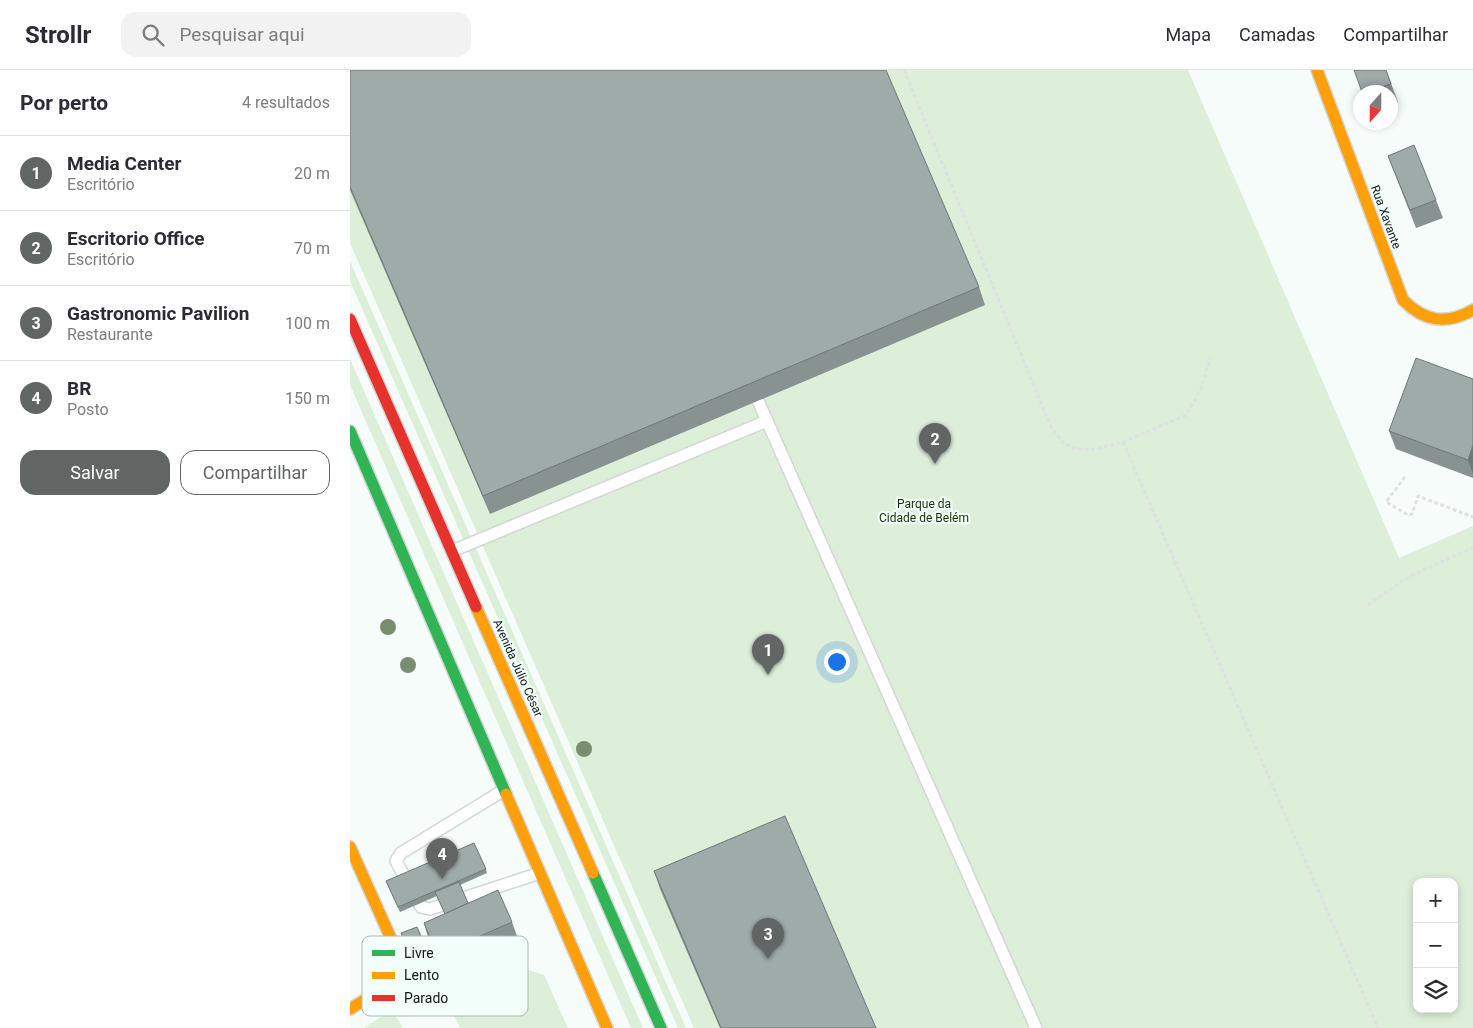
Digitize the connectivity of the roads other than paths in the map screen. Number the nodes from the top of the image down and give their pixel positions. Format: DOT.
graph roads {
  1 [pos="1317,70"];
  2 [pos="1473,310"];
  3 [pos="350,319"];
  4 [pos="747,376"];
  5 [pos="767,421"];
  6 [pos="350,431"];
  7 [pos="452,551"];
  8 [pos="504,790"];
  9 [pos="350,847"];
  10 [pos="540,873"];
  11 [pos="390,936"];
  12 [pos="362,1002"];
  13 [pos="350,1009"];
  14 [pos="607,1028"];
  15 [pos="661,1028"];
  16 [pos="1036,1028"];
  1 -- 2 [label="main road, Rua Xavante"];
  3 -- 7 [label="main road, Avenida Júlio César"];
  4 -- 5 [label="lane"];
  5 -- 7 [label="lane"];
  5 -- 16 [label="lane"];
  6 -- 8 [label="main road"];
  7 -- 15 [label="main road, Avenida Júlio César"];
  8 -- 10 [label="main road"];
  8 -- 10 [label="lane"];
  9 -- 11 [label="main road"];
  10 -- 14 [label="main road"];
  12 -- 13 [label="main road"];
}
